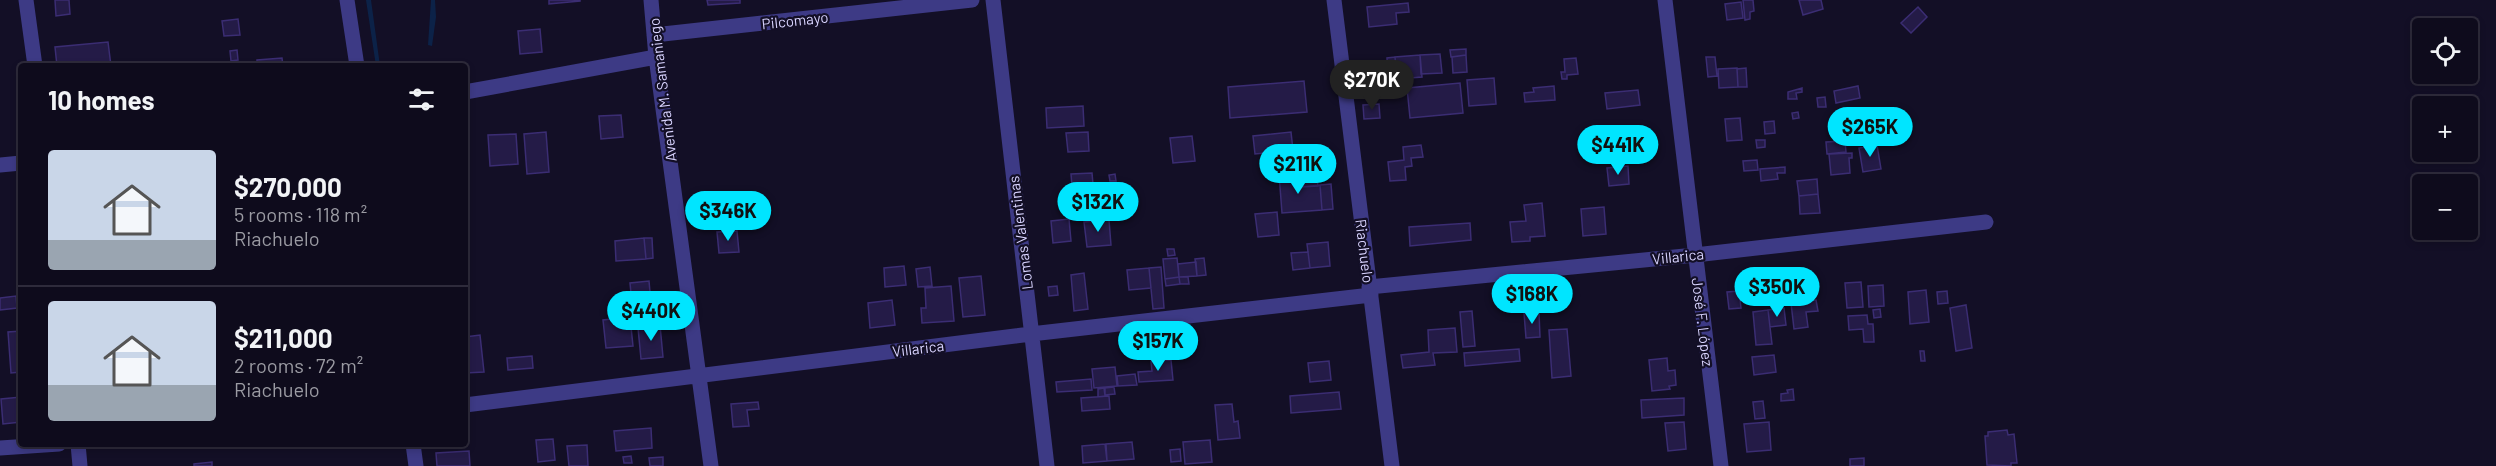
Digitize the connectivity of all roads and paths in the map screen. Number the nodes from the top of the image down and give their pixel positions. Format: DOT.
graph roads {
  1 [pos="26,0"];
  2 [pos="347,0"];
  3 [pos="651,0"];
  4 [pos="972,0"];
  5 [pos="993,0"];
  6 [pos="1334,0"];
  7 [pos="1665,0"];
  8 [pos="654,35"];
  9 [pos="656,57"];
  10 [pos="35,63"];
  11 [pos="357,63"];
  12 [pos="468,91"];
  13 [pos="18,163"];
  14 [pos="0,165"];
  15 [pos="1986,222"];
  16 [pos="1695,255"];
  17 [pos="1370,291"];
  18 [pos="1031,334"];
  19 [pos="700,375"];
  20 [pos="468,405"];
  21 [pos="18,447"];
  22 [pos="78,447"];
  23 [pos="413,447"];
  24 [pos="0,448"];
  25 [pos="80,466"];
  26 [pos="416,466"];
  27 [pos="711,466"];
  28 [pos="1047,466"];
  29 [pos="1392,466"];
  30 [pos="1721,466"];
  1 -- 10 [label="street"];
  2 -- 11 [label="street"];
  3 -- 8 [label="street, Avenida M. Samaniego"];
  4 -- 8 [label="street, Pilcomayo"];
  5 -- 18 [label="street, Lomas Valentinas"];
  6 -- 17 [label="street, Riachuelo"];
  7 -- 16 [label="street, José F. López"];
  8 -- 9 [label="street, Avenida M. Samaniego"];
  9 -- 12 [label="street"];
  9 -- 19 [label="street, Avenida M. Samaniego"];
  13 -- 14 [label="street"];
  15 -- 16 [label="street, Villarica"];
  16 -- 17 [label="street, Villarica"];
  16 -- 30 [label="street, José F. López"];
  17 -- 18 [label="street, Villarica"];
  17 -- 29 [label="street, Riachuelo"];
  18 -- 19 [label="street, Villarica"];
  18 -- 28 [label="street, Lomas Valentinas"];
  19 -- 20 [label="street, Villarica"];
  19 -- 27 [label="street, Avenida M. Samaniego"];
  21 -- 24 [label="street"];
  22 -- 25 [label="street"];
  23 -- 26 [label="street"];
}
